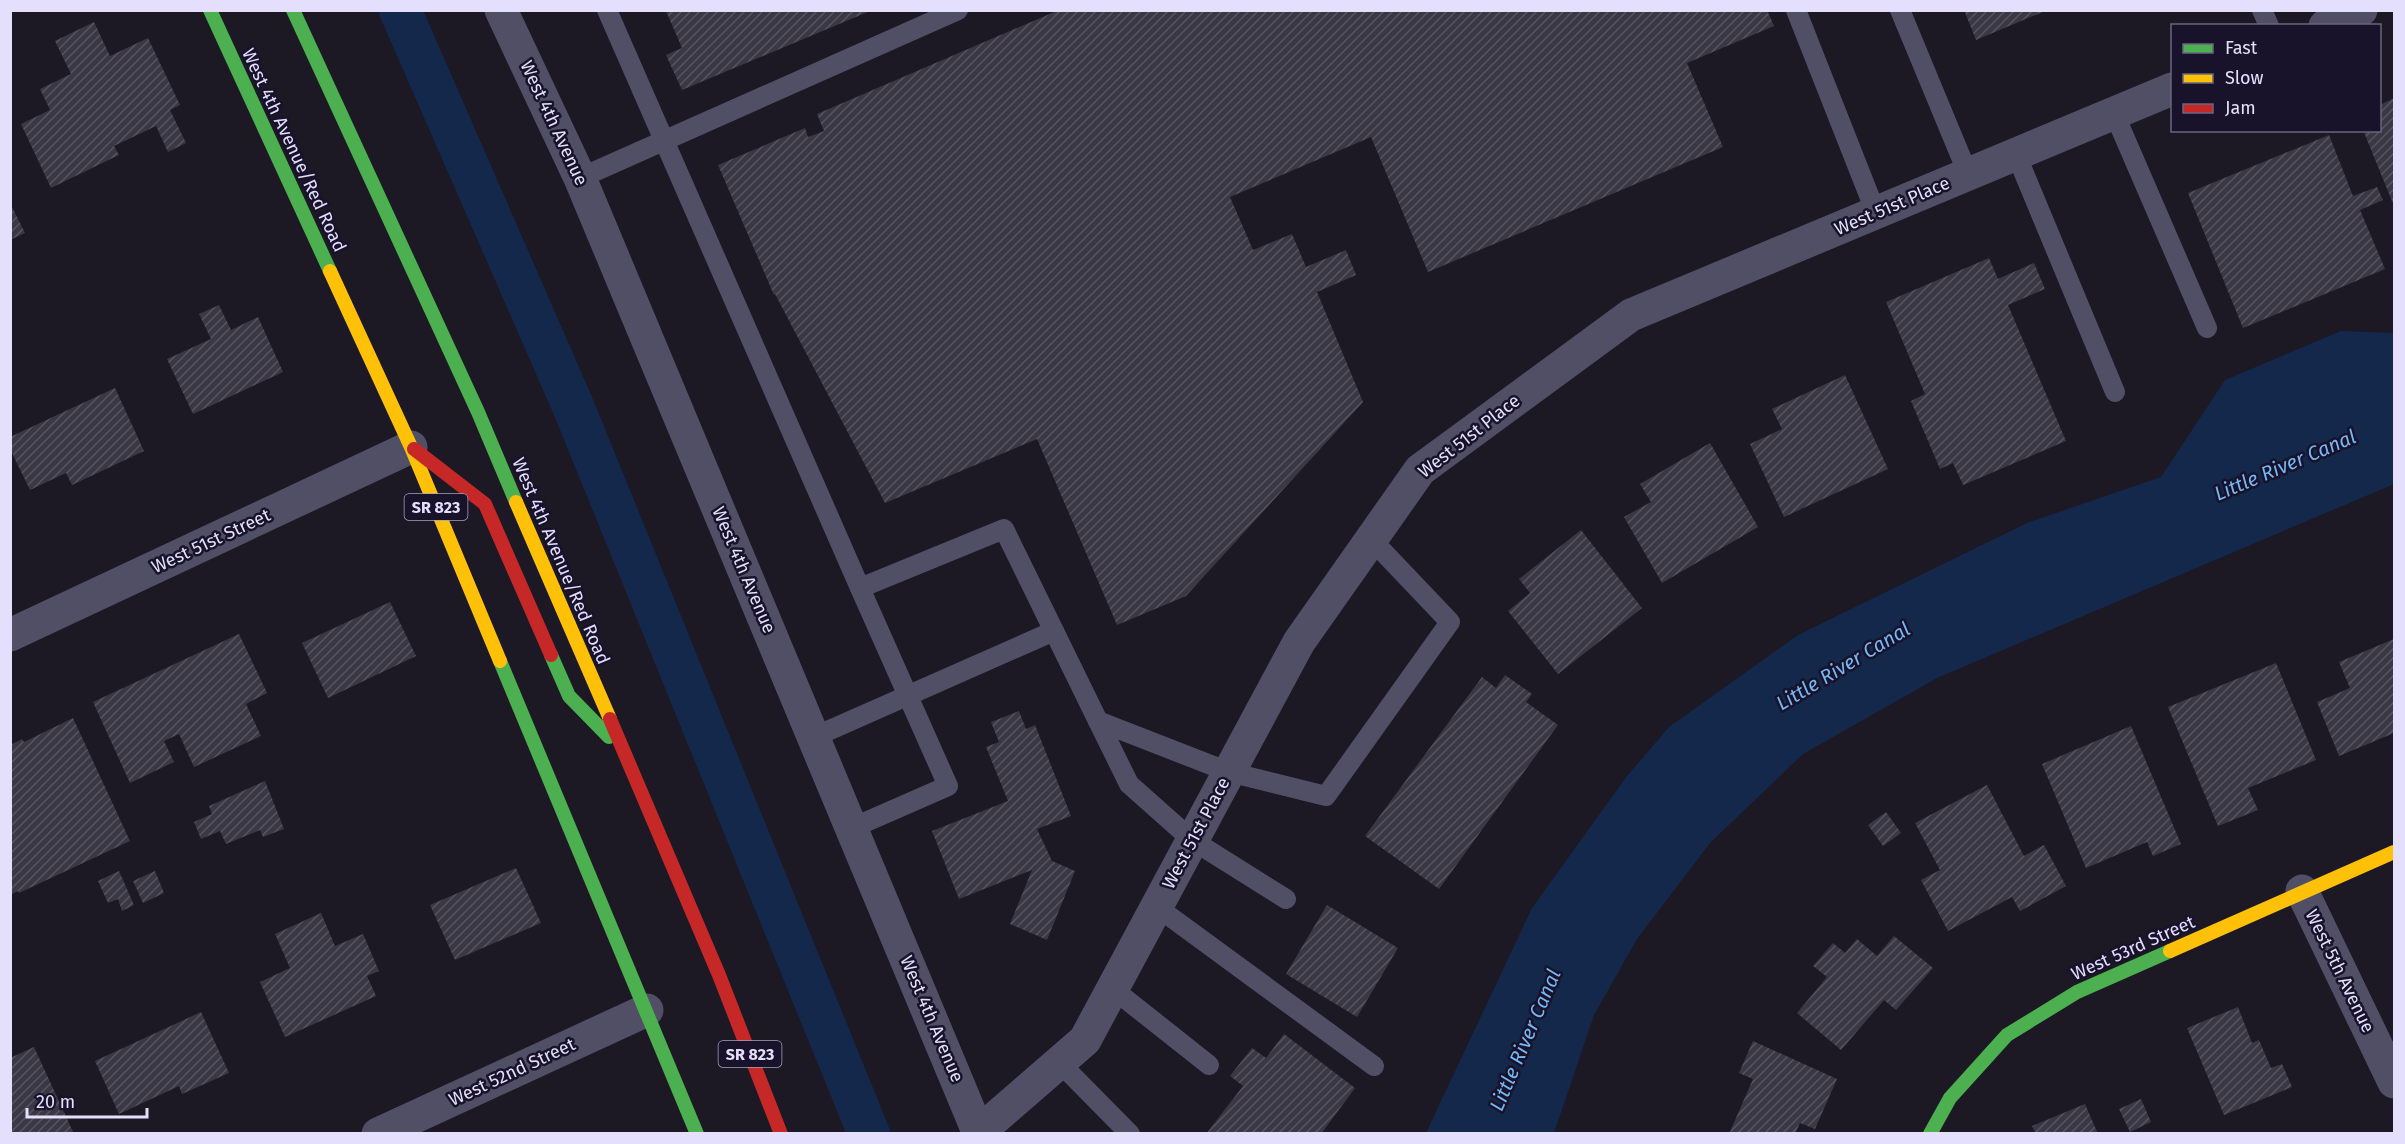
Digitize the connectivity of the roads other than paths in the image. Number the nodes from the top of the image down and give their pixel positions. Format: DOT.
graph roads {
  1 [pos="210,10"];
  2 [pos="293,10"];
  3 [pos="501,10"];
  4 [pos="607,10"];
  5 [pos="1796,10"];
  6 [pos="1900,10"];
  7 [pos="2262,10"];
  8 [pos="2361,10"];
  9 [pos="951,12"];
  10 [pos="2268,24"];
  11 [pos="2330,24"];
  12 [pos="2171,89"];
  13 [pos="2114,113"];
  14 [pos="664,140"];
  15 [pos="2016,154"];
  16 [pos="1968,174"];
  17 [pos="580,178"];
  18 [pos="1876,213"];
  19 [pos="2207,328"];
  20 [pos="2115,392"];
  21 [pos="411,447"];
  22 [pos="1371,539"];
  23 [pos="860,588"];
  24 [pos="1054,631"];
  25 [pos="10,635"];
  26 [pos="908,695"];
  27 [pos="1098,721"];
  28 [pos="814,737"];
  29 [pos="623,751"];
  30 [pos="1229,772"];
  31 [pos="852,828"];
  32 [pos="1192,840"];
  33 [pos="2394,852"];
  34 [pos="2302,891"];
  35 [pos="1286,899"];
  36 [pos="1157,907"];
  37 [pos="1113,989"];
  38 [pos="647,1010"];
  39 [pos="1059,1062"];
  40 [pos="1209,1065"];
  41 [pos="1374,1066"];
  42 [pos="2394,1082"];
  43 [pos="979,1133"];
  44 [pos="378,1134"];
  45 [pos="697,1134"];
  46 [pos="781,1134"];
  47 [pos="1130,1134"];
  48 [pos="1930,1134"];
  1 -- 21 [label="main road, West 4th Avenue/Red Road / SR 823"];
  2 -- 29 [label="main road, West 4th Avenue/Red Road / SR 823"];
  3 -- 17 [label="street, West 4th Avenue"];
  4 -- 14 [label="lane"];
  5 -- 18 [label="lane"];
  6 -- 16 [label="lane"];
  7 -- 10 [label="lane"];
  8 -- 11 [label="street"];
  9 -- 14 [label="lane"];
  12 -- 13 [label="street, West 51st Place"];
  13 -- 15 [label="street, West 51st Place"];
  13 -- 19 [label="lane"];
  14 -- 17 [label="lane"];
  14 -- 23 [label="lane"];
  15 -- 16 [label="street, West 51st Place"];
  15 -- 20 [label="lane"];
  16 -- 18 [label="street, West 51st Place"];
  17 -- 28 [label="street, West 4th Avenue"];
  18 -- 22 [label="street, West 51st Place"];
  21 -- 25 [label="street, West 51st Street"];
  21 -- 29 [label="main road"];
  21 -- 38 [label="main road, West 4th Avenue/Red Road / SR 823"];
  22 -- 30 [label="street, West 51st Place"];
  22 -- 30 [label="lane"];
  23 -- 24 [label="lane"];
  23 -- 26 [label="lane"];
  24 -- 26 [label="lane"];
  24 -- 27 [label="lane"];
  26 -- 28 [label="lane"];
  26 -- 31 [label="lane"];
  27 -- 30 [label="lane"];
  27 -- 32 [label="lane"];
  28 -- 31 [label="street, West 4th Avenue"];
  29 -- 46 [label="main road, West 4th Avenue/Red Road / SR 823"];
  30 -- 32 [label="street, West 51st Place"];
  31 -- 43 [label="street, West 4th Avenue"];
  32 -- 35 [label="lane"];
  32 -- 36 [label="street, West 51st Place"];
  33 -- 34 [label="main road, West 53rd Street"];
  34 -- 42 [label="street, West 5th Avenue"];
  34 -- 48 [label="main road, West 53rd Street"];
  36 -- 37 [label="street, West 51st Place"];
  36 -- 41 [label="lane"];
  37 -- 39 [label="street, West 51st Place"];
  37 -- 40 [label="lane"];
  38 -- 44 [label="street, West 52nd Street"];
  38 -- 45 [label="main road, West 4th Avenue/Red Road / SR 823"];
  39 -- 43 [label="street, West 51st Place"];
  39 -- 47 [label="lane"];
}
